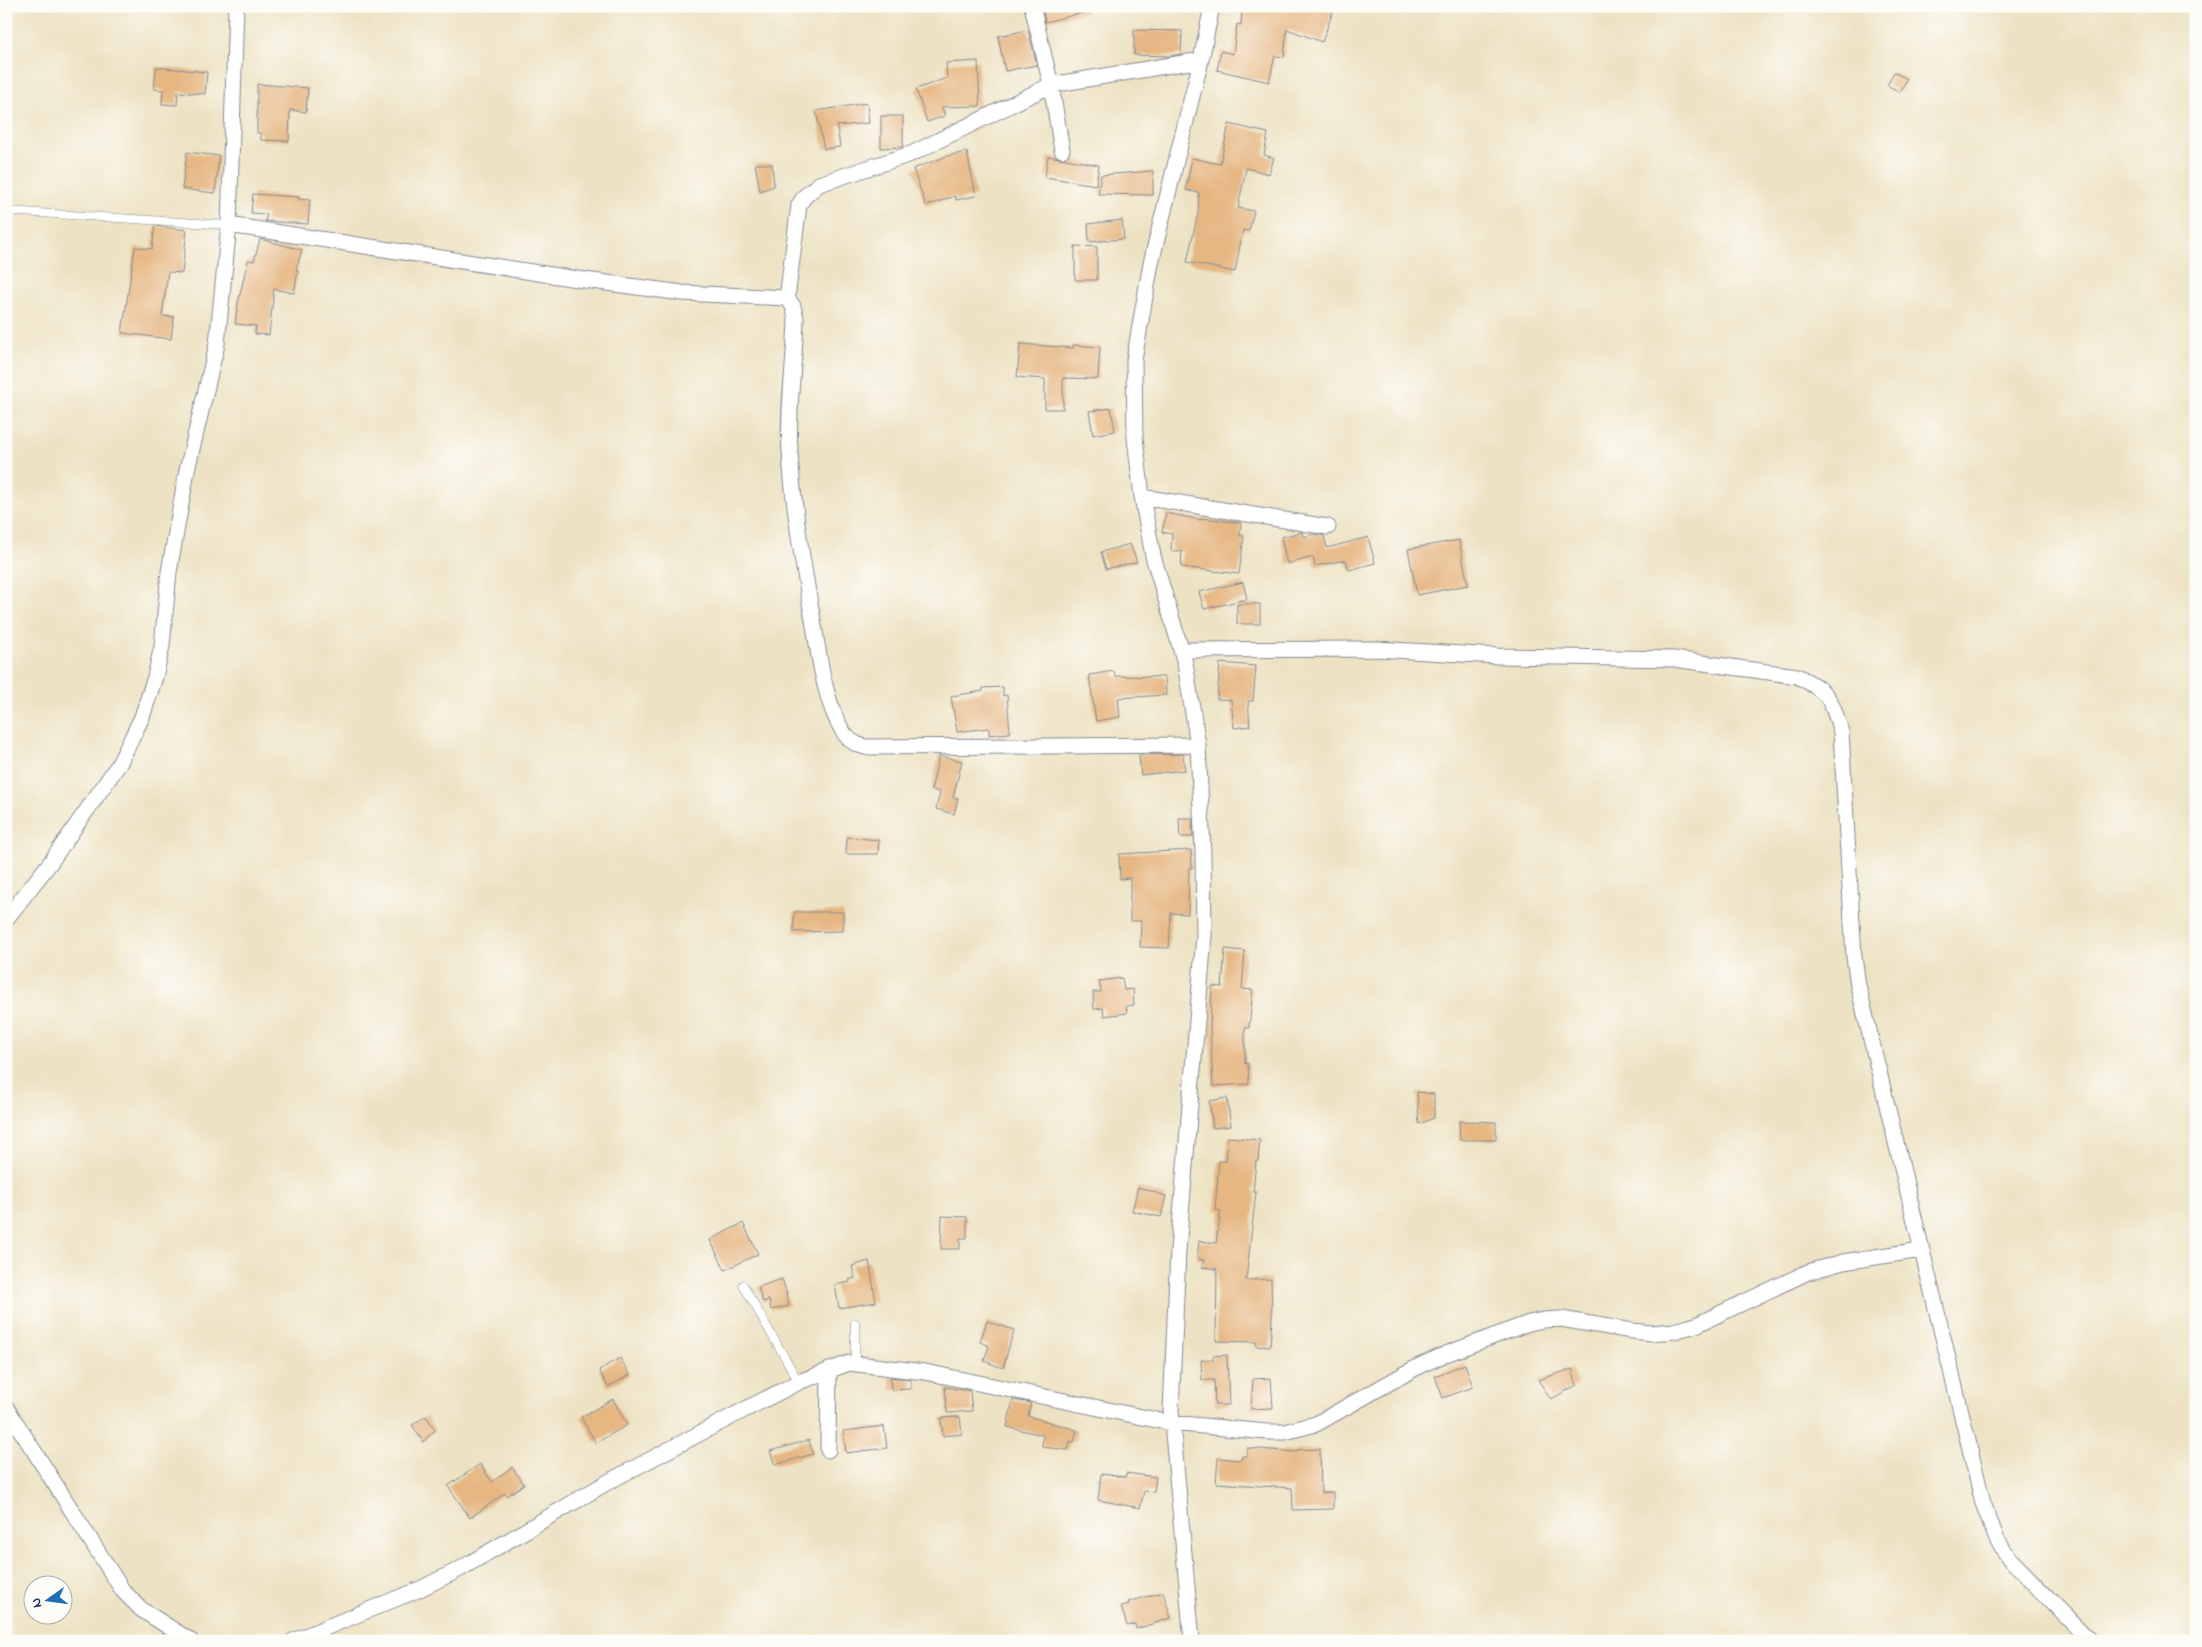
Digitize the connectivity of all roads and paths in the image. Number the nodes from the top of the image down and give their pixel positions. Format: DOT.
graph roads {
  1 [pos="236,6"];
  2 [pos="1032,6"];
  3 [pos="1212,6"];
  4 [pos="1201,60"];
  5 [pos="1051,85"];
  6 [pos="1062,150"];
  7 [pos="6,211"];
  8 [pos="230,226"];
  9 [pos="787,298"];
  10 [pos="1142,496"];
  11 [pos="1328,527"];
  12 [pos="1181,650"];
  13 [pos="1198,745"];
  14 [pos="6,919"];
  15 [pos="1921,1250"];
  16 [pos="744,1286"];
  17 [pos="855,1323"];
  18 [pos="855,1362"];
  19 [pos="829,1370"];
  20 [pos="799,1382"];
  21 [pos="6,1407"];
  22 [pos="1171,1423"];
  23 [pos="828,1450"];
  24 [pos="191,1641"];
  25 [pos="293,1641"];
  26 [pos="1192,1641"];
  27 [pos="2090,1641"];
  1 -- 8 [label="street"];
  2 -- 5 [label="street"];
  3 -- 4 [label="street"];
  4 -- 5 [label="street"];
  4 -- 10 [label="street"];
  5 -- 6 [label="street"];
  5 -- 9 [label="street"];
  7 -- 8 [label="lane"];
  8 -- 9 [label="street"];
  8 -- 14 [label="street"];
  9 -- 13 [label="street"];
  10 -- 11 [label="street"];
  10 -- 12 [label="street"];
  12 -- 13 [label="street"];
  12 -- 15 [label="street"];
  13 -- 22 [label="street"];
  15 -- 22 [label="street"];
  15 -- 27 [label="street"];
  16 -- 20 [label="lane"];
  17 -- 18 [label="lane"];
  18 -- 19 [label="street"];
  18 -- 22 [label="street"];
  19 -- 20 [label="street"];
  19 -- 23 [label="street"];
  20 -- 25 [label="street"];
  21 -- 24 [label="street"];
  22 -- 26 [label="street"];
}
